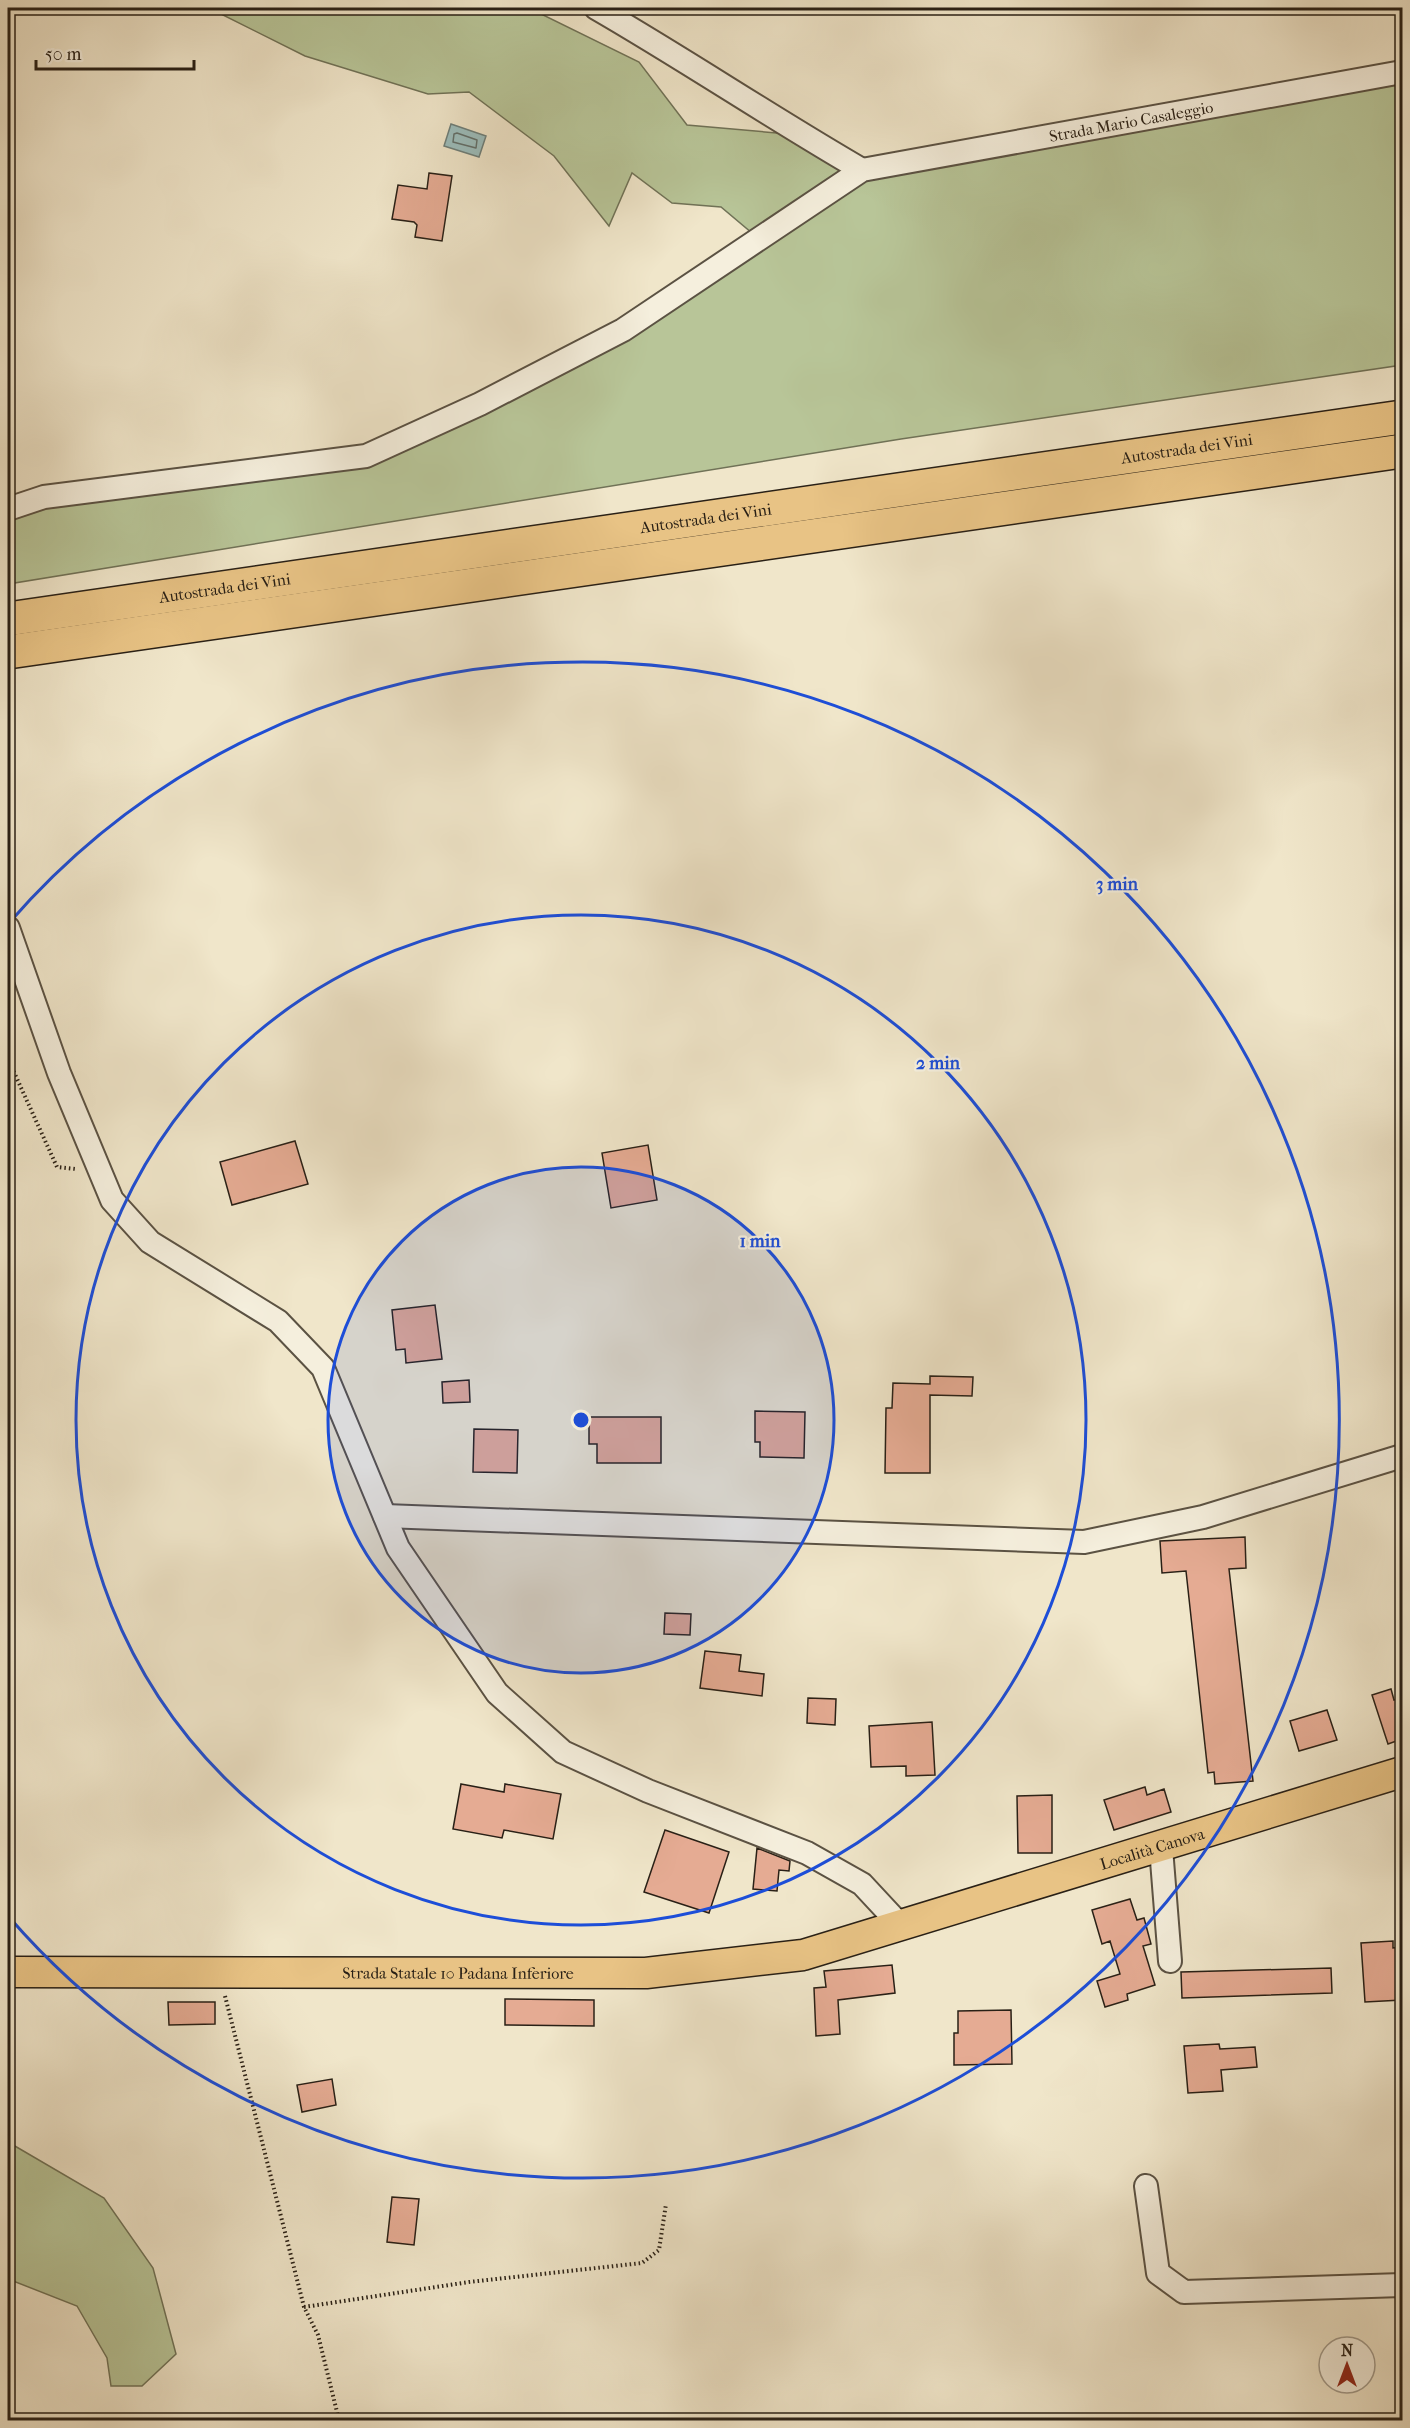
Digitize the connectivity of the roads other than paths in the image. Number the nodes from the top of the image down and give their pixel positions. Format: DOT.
graph roads {
  1 [pos="596,8"];
  2 [pos="1402,72"];
  3 [pos="862,170"];
  4 [pos="1402,417"];
  5 [pos="1402,451"];
  6 [pos="8,509"];
  7 [pos="8,619"];
  8 [pos="8,652"];
  9 [pos="8,928"];
  10 [pos="1402,1456"];
  11 [pos="385,1516"];
  12 [pos="1402,1772"];
  13 [pos="1161,1848"];
  14 [pos="902,1927"];
  15 [pos="1170,1962"];
  16 [pos="8,1972"];
  17 [pos="1146,2186"];
  18 [pos="1402,2285"];
  1 -- 3 [label="street"];
  2 -- 3 [label="street, Strada Mario Casaleggio"];
  3 -- 6 [label="street"];
  4 -- 7 [label="highway, Autostrada dei Vini"];
  5 -- 8 [label="highway, Autostrada dei Vini"];
  9 -- 11 [label="street"];
  10 -- 11 [label="street"];
  11 -- 14 [label="street"];
  12 -- 13 [label="main road, Località Canova"];
  13 -- 14 [label="main road, Località Canova"];
  13 -- 15 [label="street"];
  14 -- 16 [label="main road, Strada Statale 10 Padana Inferiore"];
  17 -- 18 [label="street"];
}
